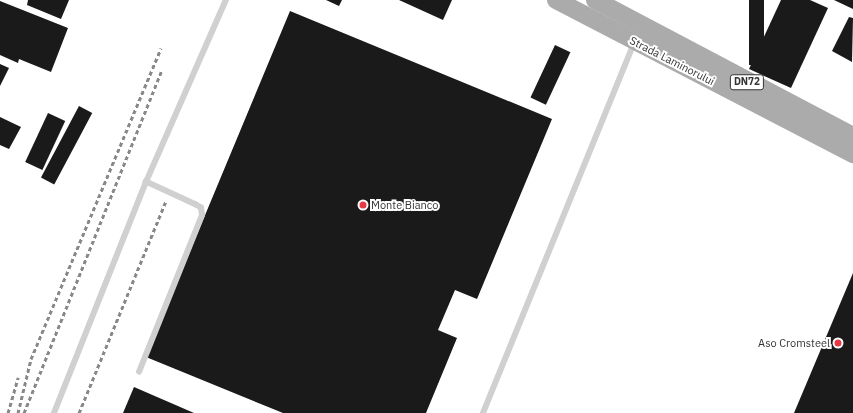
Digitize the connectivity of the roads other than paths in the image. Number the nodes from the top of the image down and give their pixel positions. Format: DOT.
graph roads {
  1 [pos="226,0"];
  2 [pos="556,0"];
  3 [pos="595,0"];
  4 [pos="634,42"];
  5 [pos="853,136"];
  6 [pos="853,154"];
  7 [pos="146,182"];
  8 [pos="139,372"];
  9 [pos="54,413"];
  10 [pos="483,413"];
  1 -- 7 [label="lane"];
  2 -- 4 [label="main road, Strada Laminorului"];
  3 -- 5 [label="main road, Strada Laminorului / DN72"];
  4 -- 6 [label="main road, Strada Laminorului"];
  4 -- 10 [label="lane"];
  7 -- 8 [label="lane"];
  7 -- 9 [label="lane"];
}
